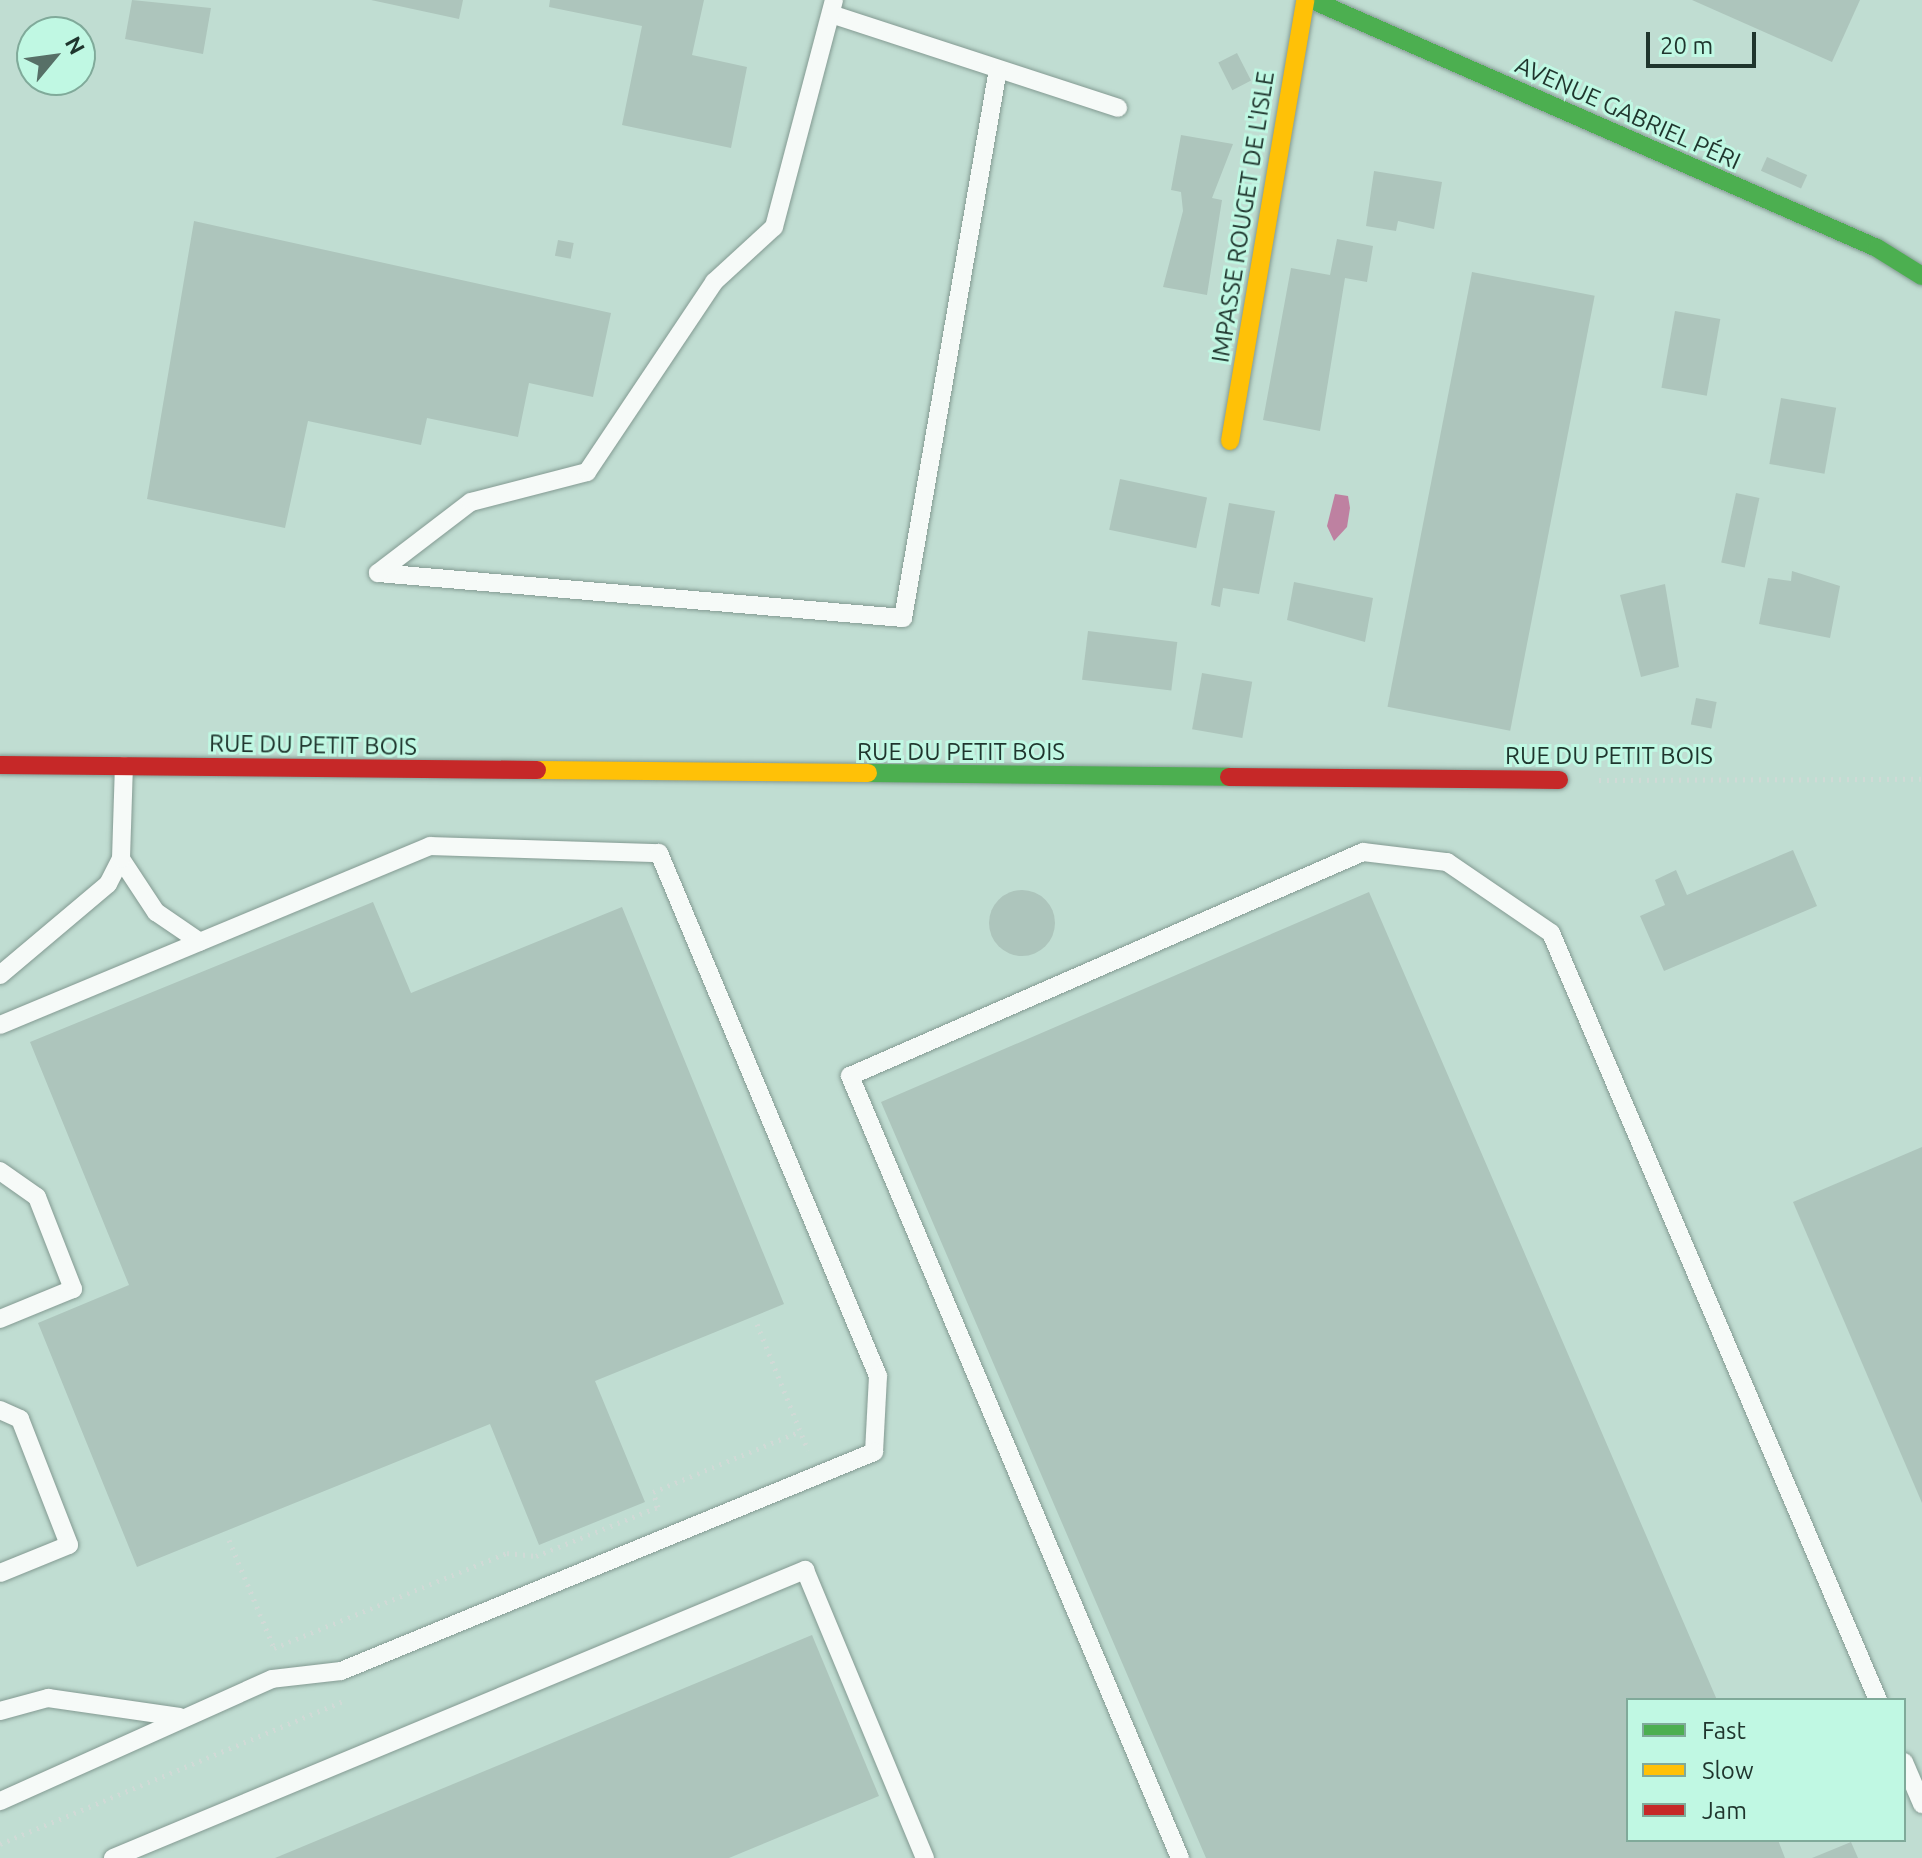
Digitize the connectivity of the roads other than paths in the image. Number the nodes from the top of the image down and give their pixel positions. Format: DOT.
graph roads {
  1 [pos="1305,0"];
  2 [pos="1312,0"];
  3 [pos="832,7"];
  4 [pos="998,69"];
  5 [pos="1118,108"];
  6 [pos="1877,248"];
  7 [pos="1922,262"];
  8 [pos="1922,276"];
  9 [pos="1230,441"];
  10 [pos="0,765"];
  11 [pos="124,766"];
  12 [pos="1559,780"];
  13 [pos="121,859"];
  14 [pos="200,942"];
  15 [pos="0,975"];
  16 [pos="0,1025"];
  17 [pos="0,1171"];
  18 [pos="0,1319"];
  19 [pos="0,1410"];
  20 [pos="0,1573"];
  21 [pos="1877,1698"];
  22 [pos="0,1711"];
  23 [pos="180,1717"];
  24 [pos="1906,1767"];
  25 [pos="0,1801"];
  26 [pos="1922,1804"];
  27 [pos="113,1858"];
  28 [pos="925,1858"];
  29 [pos="1180,1858"];
  1 -- 9 [label="street, IMPASSE ROUGET DE L'ISLE"];
  2 -- 6 [label="street, AVENUE GABRIEL PÉRI"];
  3 -- 4 [label="lane"];
  3 -- 4 [label="lane"];
  4 -- 5 [label="lane"];
  6 -- 7 [label="street"];
  6 -- 8 [label="street, AVENUE GABRIEL PÉRI"];
  10 -- 11 [label="street, RUE DU PETIT BOIS"];
  11 -- 12 [label="street, RUE DU PETIT BOIS"];
  11 -- 13 [label="lane"];
  13 -- 14 [label="lane"];
  13 -- 15 [label="lane"];
  14 -- 16 [label="lane"];
  14 -- 23 [label="lane"];
  17 -- 18 [label="lane"];
  19 -- 20 [label="lane"];
  21 -- 29 [label="lane"];
  22 -- 23 [label="lane"];
  23 -- 25 [label="lane"];
  24 -- 26 [label="lane"];
  27 -- 28 [label="lane"];
}
